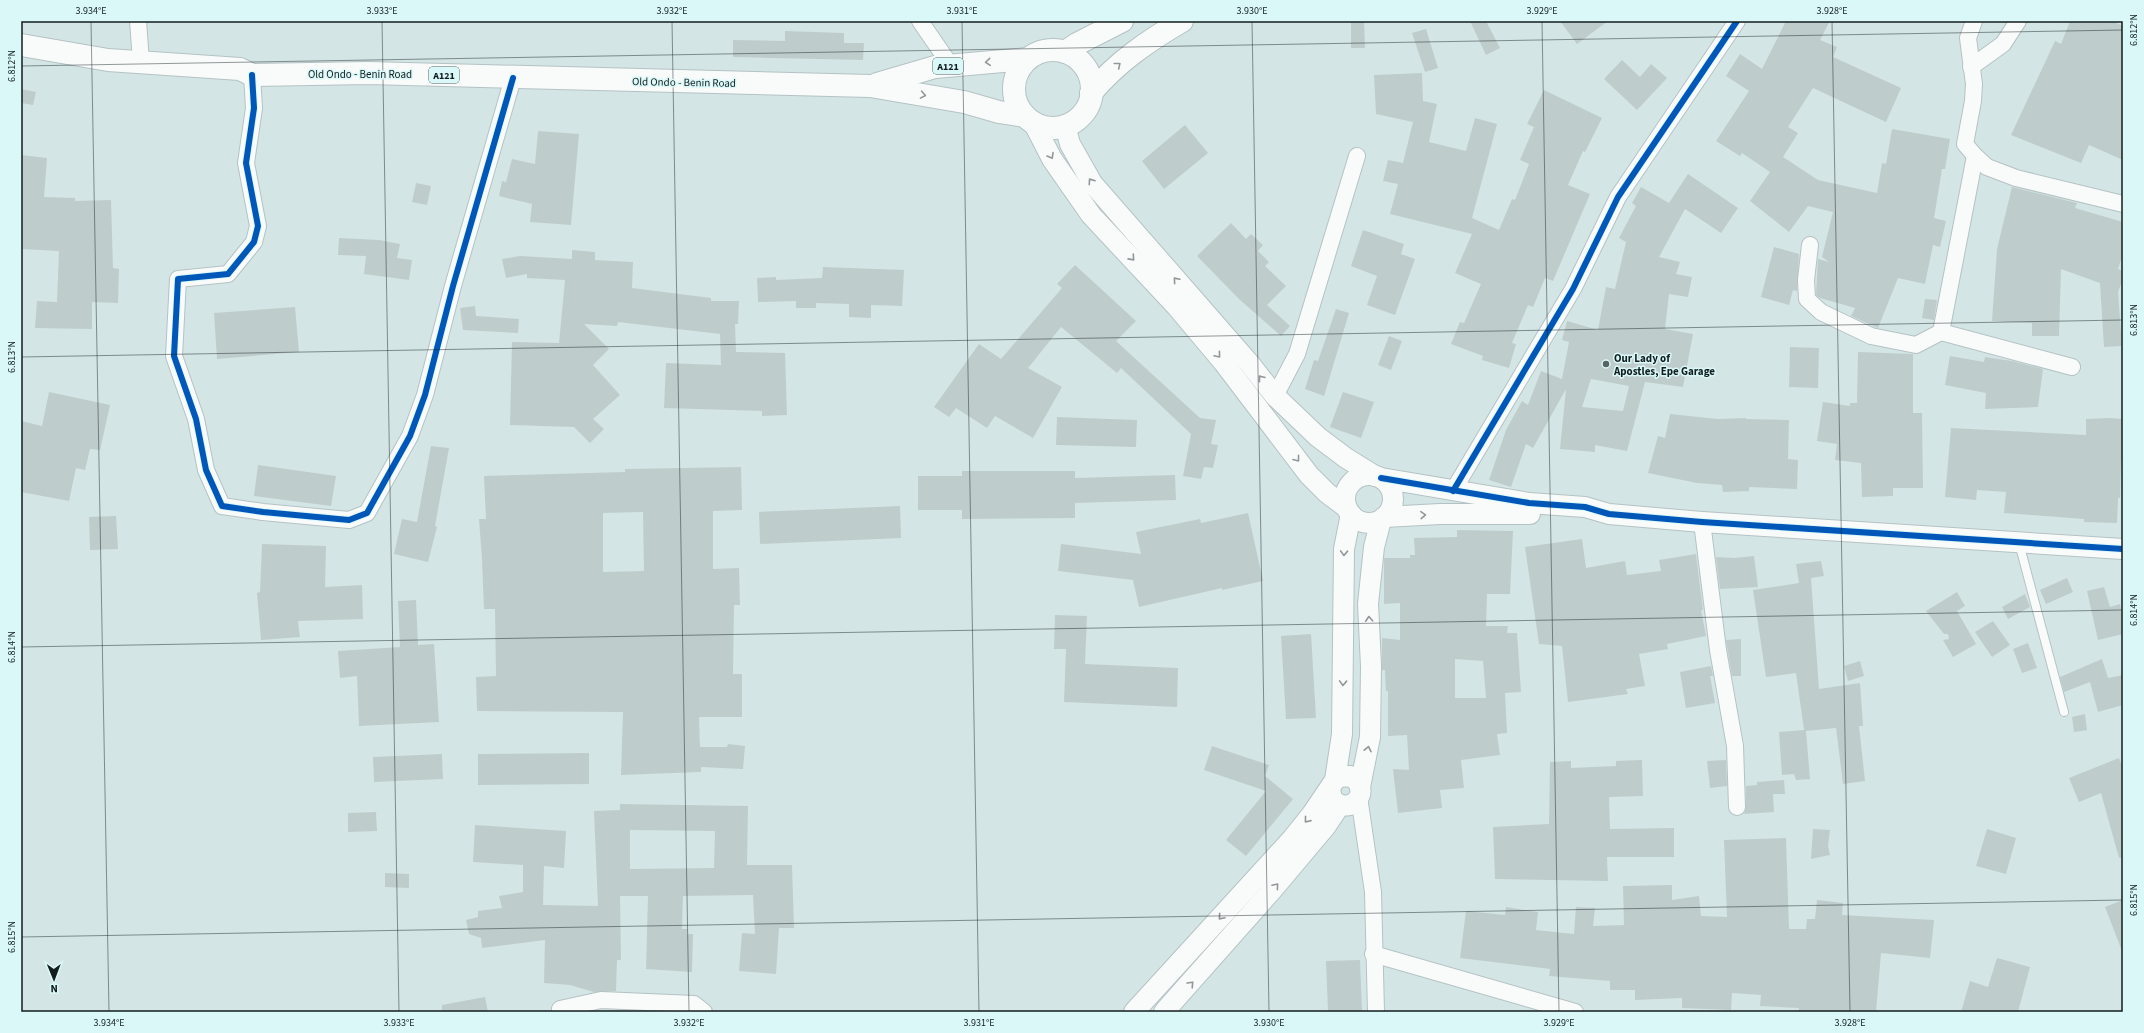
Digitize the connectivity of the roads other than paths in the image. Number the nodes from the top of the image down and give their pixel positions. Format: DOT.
graph roads {
  1 [pos="138,21"];
  2 [pos="920,21"];
  3 [pos="1122,21"];
  4 [pos="1182,21"];
  5 [pos="1737,21"];
  6 [pos="1974,21"];
  7 [pos="2018,21"];
  8 [pos="21,45"];
  9 [pos="1065,52"];
  10 [pos="1027,59"];
  11 [pos="141,61"];
  12 [pos="951,66"];
  13 [pos="1971,67"];
  14 [pos="252,75"];
  15 [pos="513,78"];
  16 [pos="870,86"];
  17 [pos="1091,93"];
  18 [pos="1029,119"];
  19 [pos="1065,125"];
  20 [pos="1357,156"];
  21 [pos="1975,156"];
  22 [pos="2123,204"];
  23 [pos="1810,245"];
  24 [pos="1941,332"];
  25 [pos="2072,367"];
  26 [pos="1275,396"];
  27 [pos="1378,477"];
  28 [pos="1453,491"];
  29 [pos="1349,511"];
  30 [pos="1609,514"];
  31 [pos="1382,519"];
  32 [pos="1702,522"];
  33 [pos="2019,542"];
  34 [pos="2123,549"];
  35 [pos="2064,712"];
  36 [pos="1335,791"];
  37 [pos="1360,792"];
  38 [pos="1737,807"];
  39 [pos="1373,954"];
  40 [pos="560,1009"];
  41 [pos="704,1012"];
  42 [pos="1134,1012"];
  43 [pos="1164,1012"];
  44 [pos="1376,1012"];
  45 [pos="1575,1012"];
  1 -- 11 [label="street"];
  2 -- 12 [label="street"];
  3 -- 9 [label="main road"];
  17 -- 4 [label="main road, one-way"];
  5 -- 28 [label="street"];
  6 -- 13 [label="street"];
  7 -- 13 [label="street"];
  8 -- 11 [label="main road, Old Ondo - Benin Road / A121"];
  9 -- 10 [label="main road, Old Ondo - Benin Road"];
  9 -- 17 [label="main road, Old Ondo - Benin Road"];
  10 -- 12 [label="main road, Old Ondo - Benin Road / A121, one-way"];
  10 -- 18 [label="main road"];
  11 -- 14 [label="main road, Old Ondo - Benin Road / A121"];
  12 -- 16 [label="main road, Old Ondo - Benin Road / A121"];
  13 -- 21 [label="street"];
  14 -- 15 [label="main road, Old Ondo - Benin Road / A121"];
  14 -- 15 [label="street"];
  15 -- 16 [label="main road, Old Ondo - Benin Road / A121"];
  16 -- 18 [label="main road, Old Ondo - Benin Road / A121, one-way"];
  17 -- 19 [label="main road"];
  18 -- 19 [label="main road, Old Ondo - Benin Road"];
  18 -- 29 [label="street, one-way"];
  26 -- 19 [label="street, one-way"];
  20 -- 26 [label="street"];
  21 -- 22 [label="street"];
  21 -- 24 [label="street"];
  23 -- 24 [label="street"];
  24 -- 25 [label="street"];
  26 -- 27 [label="street"];
  27 -- 28 [label="street"];
  27 -- 29 [label="street"];
  27 -- 31 [label="street"];
  28 -- 30 [label="street"];
  29 -- 31 [label="street"];
  29 -- 36 [label="street, one-way"];
  31 -- 30 [label="street, one-way"];
  30 -- 32 [label="street"];
  37 -- 31 [label="street, one-way"];
  32 -- 33 [label="street"];
  32 -- 38 [label="street"];
  33 -- 34 [label="street"];
  33 -- 35 [label="lane"];
  36 -- 37 [label="street"];
  36 -- 37 [label="street"];
  36 -- 42 [label="street, one-way"];
  43 -- 36 [label="street, one-way"];
  37 -- 39 [label="street"];
  39 -- 44 [label="street"];
  39 -- 45 [label="street"];
  40 -- 41 [label="street"];
}
